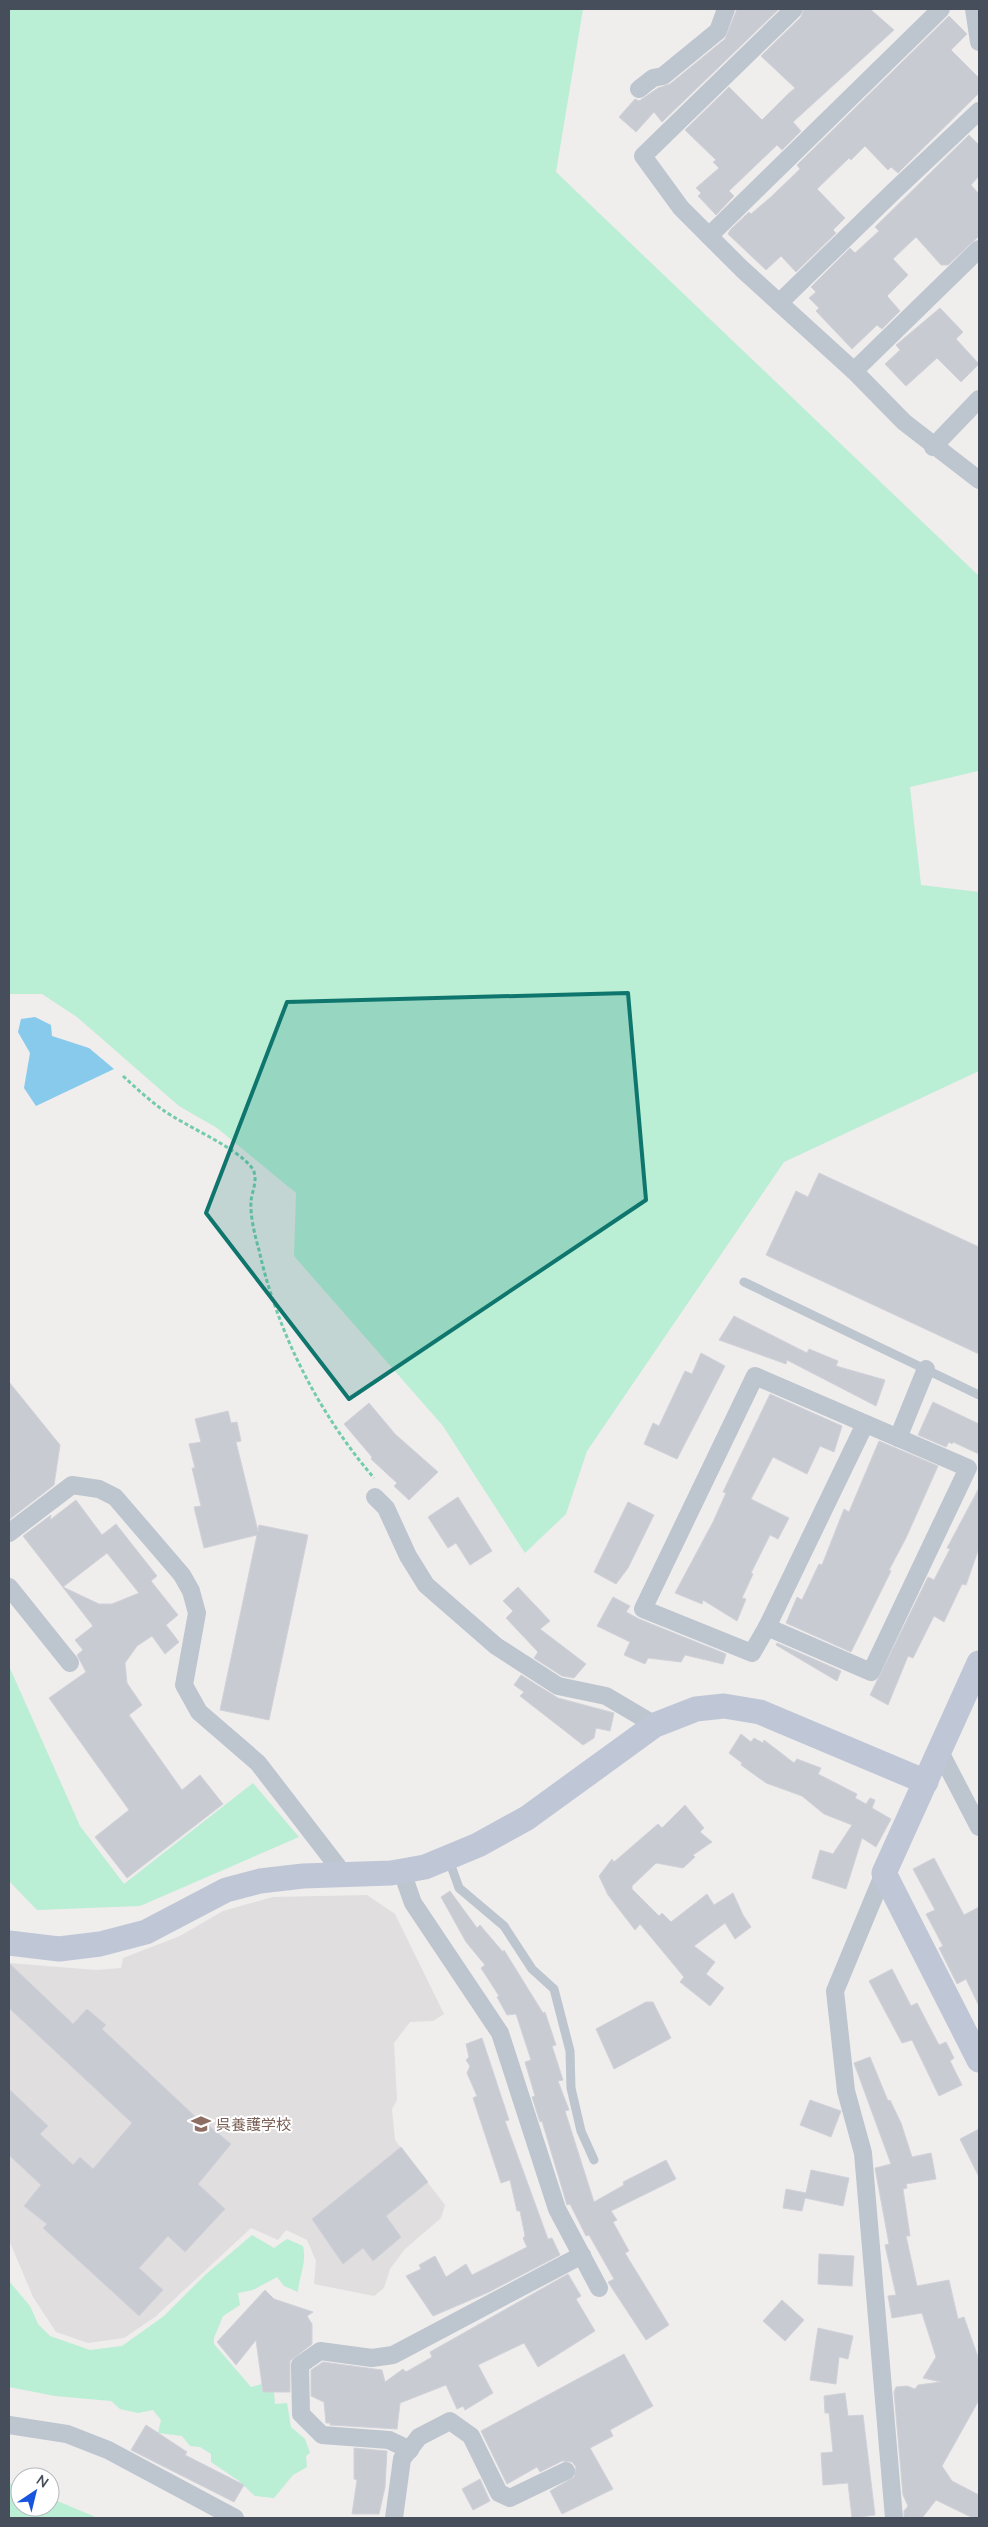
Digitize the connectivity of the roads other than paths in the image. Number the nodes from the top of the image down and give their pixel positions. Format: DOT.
graph roads {
  1 [pos="726,9"];
  2 [pos="794,9"];
  3 [pos="942,9"];
  4 [pos="974,9"];
  5 [pos="979,42"];
  6 [pos="639,89"];
  7 [pos="979,111"];
  8 [pos="709,236"];
  9 [pos="979,249"];
  10 [pos="779,303"];
  11 [pos="854,371"];
  12 [pos="979,399"];
  13 [pos="933,447"];
  14 [pos="979,480"];
  15 [pos="744,1282"];
  16 [pos="926,1369"];
  17 [pos="979,1395"];
  18 [pos="865,1424"];
  19 [pos="898,1438"];
  20 [pos="375,1497"];
  21 [pos="9,1533"];
  22 [pos="9,1587"];
  23 [pos="767,1627"];
  24 [pos="70,1663"];
  25 [pos="979,1663"];
  26 [pos="655,1725"];
  27 [pos="940,1752"];
  28 [pos="926,1782"];
  29 [pos="979,1827"];
  30 [pos="448,1858"];
  31 [pos="402,1872"];
  32 [pos="884,1872"];
  33 [pos="345,1876"];
  34 [pos="9,1943"];
  35 [pos="979,2060"];
  36 [pos="594,2160"];
  37 [pos="582,2256"];
  38 [pos="599,2288"];
  39 [pos="9,2425"];
  40 [pos="410,2450"];
  41 [pos="566,2471"];
  42 [pos="236,2518"];
  43 [pos="394,2518"];
  44 [pos="894,2518"];
  1 -- 6 [label="street"];
  2 -- 8 [label="street"];
  3 -- 8 [label="street"];
  4 -- 5 [label="street"];
  7 -- 10 [label="street"];
  8 -- 10 [label="street"];
  9 -- 11 [label="street"];
  10 -- 11 [label="street"];
  11 -- 13 [label="street"];
  12 -- 13 [label="street"];
  13 -- 14 [label="street"];
  15 -- 16 [label="lane"];
  16 -- 17 [label="lane"];
  16 -- 19 [label="street"];
  18 -- 19 [label="street"];
  18 -- 23 [label="street"];
  18 -- 23 [label="street"];
  19 -- 23 [label="street"];
  20 -- 26 [label="street"];
  21 -- 33 [label="street"];
  22 -- 24 [label="street"];
  25 -- 27 [label="street"];
  26 -- 28 [label="street"];
  26 -- 30 [label="street"];
  27 -- 28 [label="street"];
  27 -- 29 [label="street"];
  28 -- 32 [label="street"];
  30 -- 31 [label="street"];
  30 -- 36 [label="lane"];
  31 -- 33 [label="street"];
  31 -- 37 [label="street"];
  32 -- 35 [label="street"];
  32 -- 44 [label="street"];
  33 -- 34 [label="street"];
  37 -- 38 [label="street"];
  37 -- 40 [label="street"];
  39 -- 42 [label="street"];
  40 -- 41 [label="street"];
  40 -- 43 [label="street"];
}
